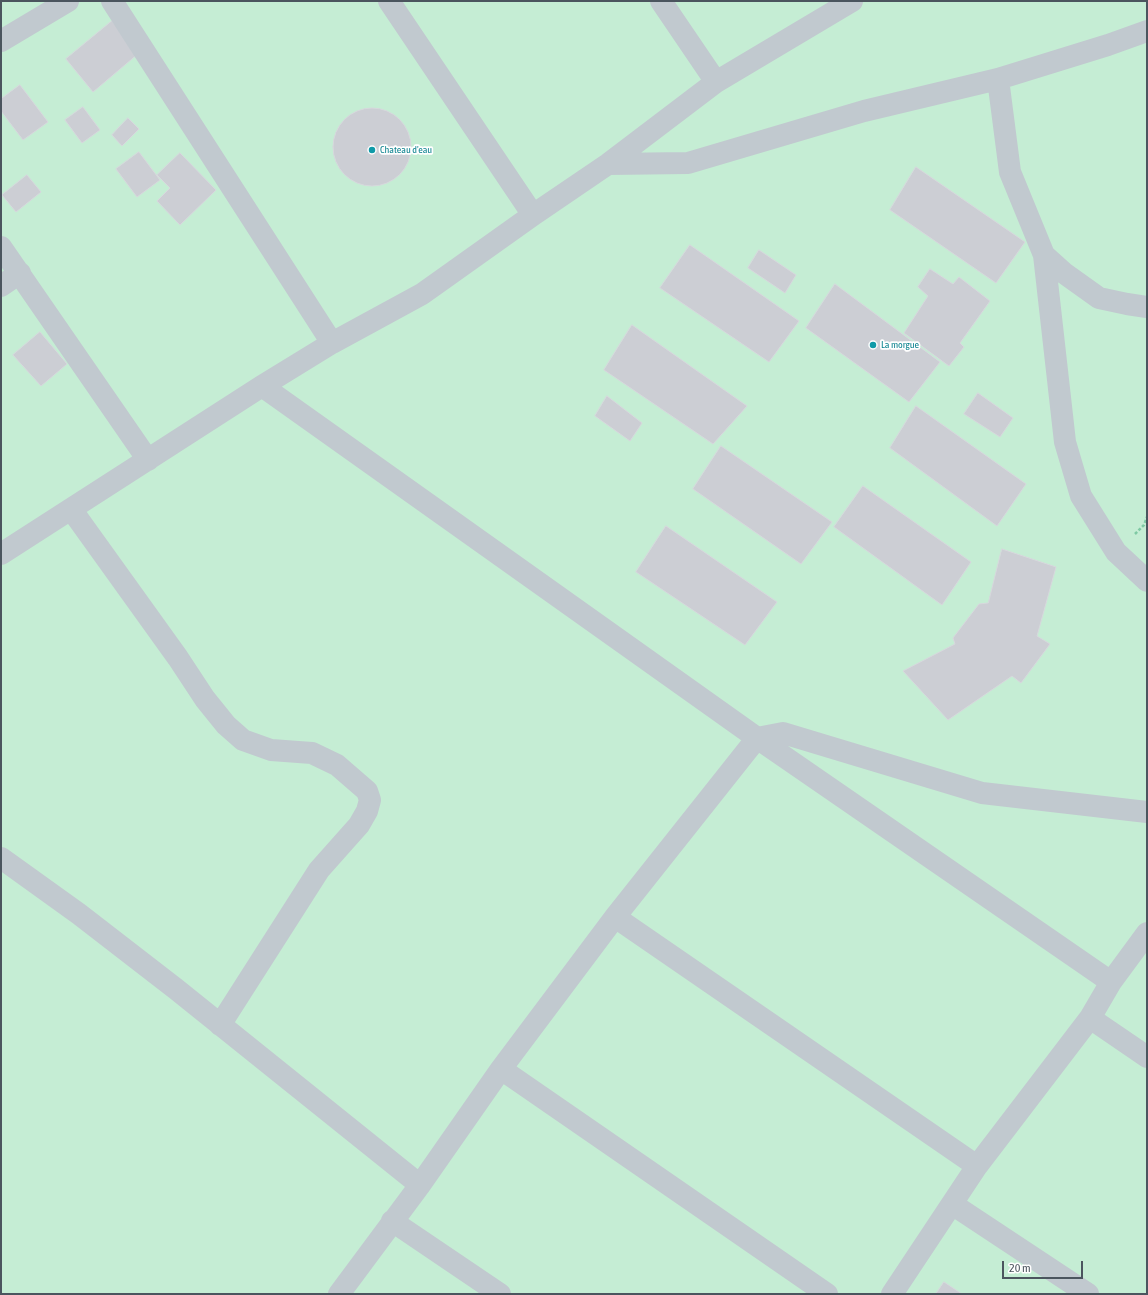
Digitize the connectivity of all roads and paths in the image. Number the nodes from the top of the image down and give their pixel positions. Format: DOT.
graph roads {
  1 [pos="68,1"];
  2 [pos="112,1"];
  3 [pos="389,1"];
  4 [pos="661,1"];
  5 [pos="852,1"];
  6 [pos="1147,31"];
  7 [pos="1,41"];
  8 [pos="998,79"];
  9 [pos="716,82"];
  10 [pos="608,164"];
  11 [pos="533,215"];
  12 [pos="1,247"];
  13 [pos="1044,255"];
  14 [pos="20,273"];
  15 [pos="1,286"];
  16 [pos="1147,307"];
  17 [pos="332,343"];
  18 [pos="262,386"];
  19 [pos="148,460"];
  20 [pos="71,509"];
  21 [pos="1,554"];
  22 [pos="1147,581"];
  23 [pos="757,738"];
  24 [pos="1147,812"];
  25 [pos="1,858"];
  26 [pos="615,917"];
  27 [pos="1147,933"];
  28 [pos="1111,982"];
  29 [pos="1090,1018"];
  30 [pos="220,1024"];
  31 [pos="1147,1057"];
  32 [pos="501,1070"];
  33 [pos="977,1166"];
  34 [pos="420,1185"];
  35 [pos="952,1204"];
  36 [pos="392,1221"];
  37 [pos="340,1294"];
  38 [pos="500,1294"];
  39 [pos="826,1294"];
  40 [pos="892,1294"];
  41 [pos="1088,1294"];
  1 -- 7 [label="street"];
  2 -- 17 [label="street"];
  3 -- 11 [label="street"];
  4 -- 9 [label="street"];
  5 -- 9 [label="street"];
  6 -- 8 [label="street"];
  8 -- 10 [label="street"];
  8 -- 13 [label="street"];
  9 -- 10 [label="street"];
  10 -- 11 [label="street"];
  11 -- 17 [label="street"];
  12 -- 14 [label="street"];
  13 -- 16 [label="street"];
  13 -- 22 [label="street"];
  14 -- 15 [label="street"];
  14 -- 19 [label="street"];
  17 -- 18 [label="street"];
  18 -- 19 [label="street"];
  18 -- 23 [label="street"];
  19 -- 20 [label="street"];
  20 -- 21 [label="street"];
  20 -- 30 [label="street"];
  23 -- 24 [label="street"];
  23 -- 26 [label="street"];
  23 -- 28 [label="street"];
  25 -- 30 [label="street"];
  26 -- 32 [label="street"];
  26 -- 33 [label="street"];
  27 -- 28 [label="street"];
  28 -- 29 [label="street"];
  29 -- 31 [label="street"];
  29 -- 33 [label="street"];
  30 -- 34 [label="street"];
  32 -- 34 [label="street"];
  32 -- 39 [label="street"];
  33 -- 35 [label="street"];
  34 -- 36 [label="street"];
  35 -- 40 [label="street"];
  35 -- 41 [label="street"];
  36 -- 37 [label="street"];
  36 -- 38 [label="street"];
}
